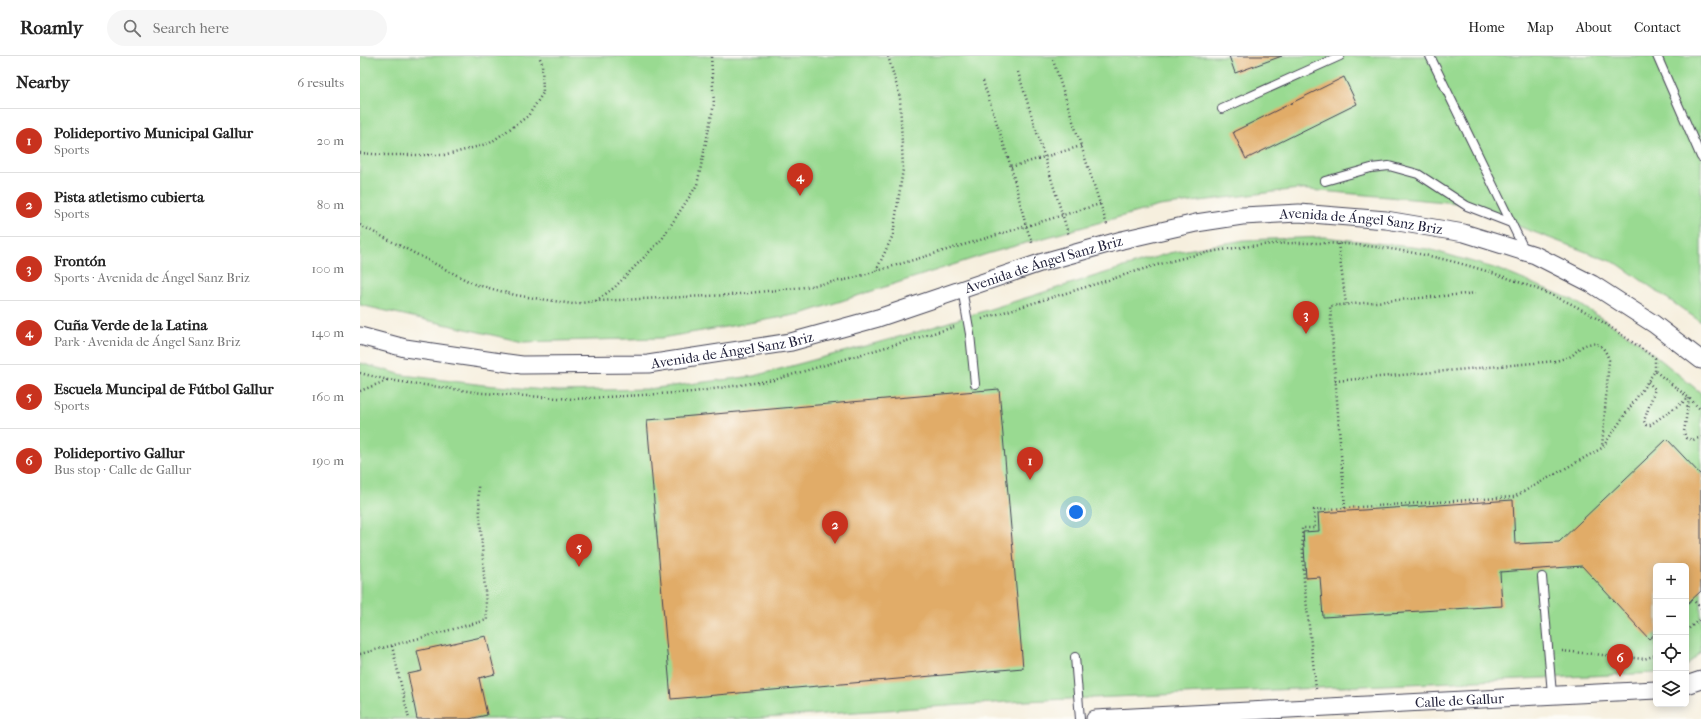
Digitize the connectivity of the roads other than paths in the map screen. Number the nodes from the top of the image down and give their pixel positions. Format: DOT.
graph roads {
  1 [pos="1340,56"];
  2 [pos="1430,56"];
  3 [pos="1657,56"];
  4 [pos="1222,109"];
  5 [pos="1701,157"];
  6 [pos="1325,181"];
  7 [pos="1511,222"];
  8 [pos="1526,253"];
  9 [pos="962,289"];
  10 [pos="360,336"];
  11 [pos="1701,360"];
  12 [pos="975,384"];
  13 [pos="1542,577"];
  14 [pos="1075,657"];
  15 [pos="1701,680"];
  16 [pos="1689,684"];
  17 [pos="1653,690"];
  18 [pos="1552,694"];
  19 [pos="1080,719"];
  20 [pos="1095,719"];
  1 -- 4 [label="lane"];
  2 -- 7 [label="lane"];
  3 -- 5 [label="lane"];
  6 -- 7 [label="lane"];
  7 -- 8 [label="lane"];
  8 -- 9 [label="street, Avenida de Ángel Sanz Briz"];
  8 -- 11 [label="street, Avenida de Ángel Sanz Briz"];
  9 -- 10 [label="street, Avenida de Ángel Sanz Briz"];
  9 -- 12 [label="lane"];
  13 -- 18 [label="lane"];
  14 -- 19 [label="lane"];
  15 -- 16 [label="street"];
  17 -- 18 [label="street, Calle de Gallur"];
  18 -- 20 [label="street, Calle de Gallur"];
}
